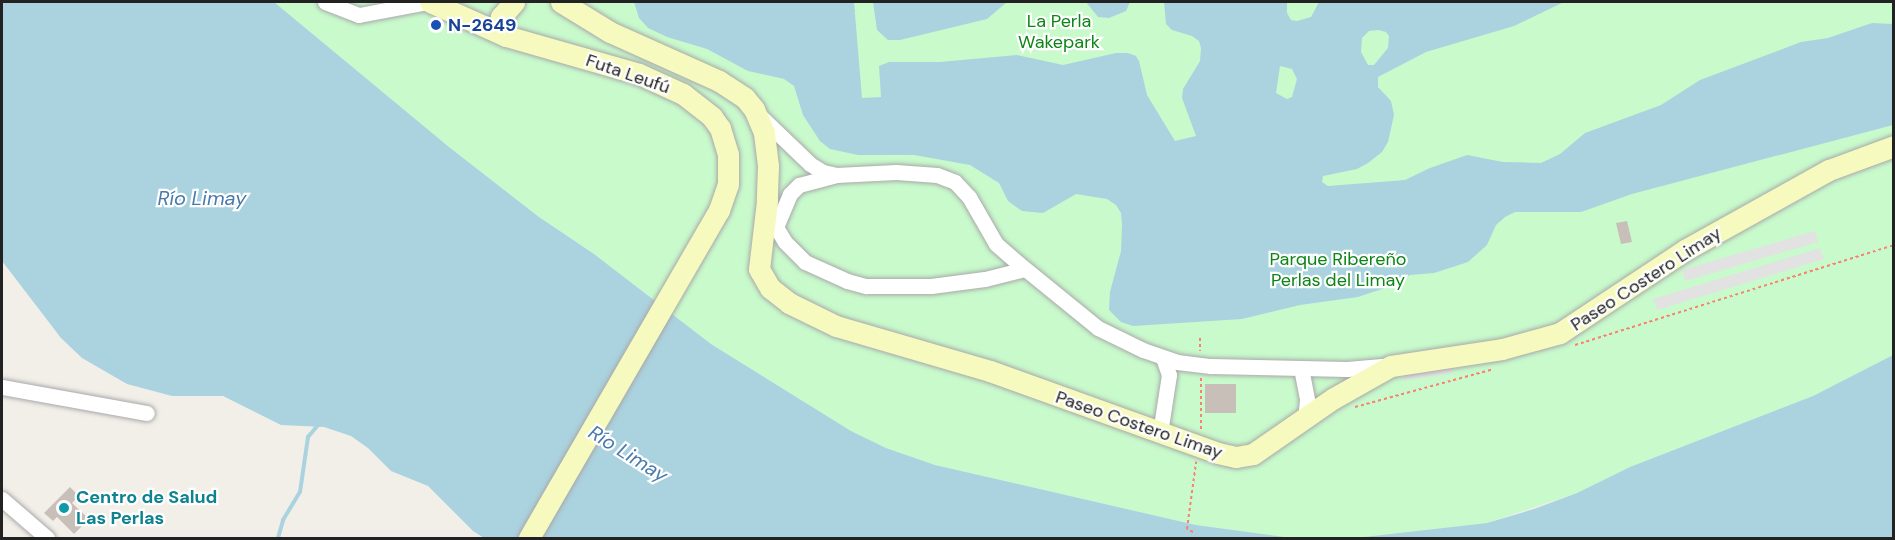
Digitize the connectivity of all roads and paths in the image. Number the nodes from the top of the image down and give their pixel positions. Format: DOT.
graph roads {
  1 [pos="325,2"];
  2 [pos="429,2"];
  3 [pos="514,2"];
  4 [pos="561,2"];
  5 [pos="506,36"];
  6 [pos="754,109"];
  7 [pos="1893,146"];
  8 [pos="836,175"];
  9 [pos="770,225"];
  10 [pos="1025,269"];
  11 [pos="1163,358"];
  12 [pos="1391,366"];
  13 [pos="1301,368"];
  14 [pos="2,387"];
  15 [pos="147,413"];
  16 [pos="1305,418"];
  17 [pos="1160,433"];
  18 [pos="2,499"];
  19 [pos="1189,517"];
  20 [pos="1193,531"];
  21 [pos="47,538"];
  22 [pos="529,538"];
  1 -- 2 [label="street"];
  2 -- 5 [label="street, Futa Leufú"];
  3 -- 5 [label="street"];
  4 -- 6 [label="street"];
  5 -- 22 [label="street, Futa Leufú"];
  6 -- 8 [label="street"];
  6 -- 9 [label="street, Paseo Costero Limay"];
  7 -- 12 [label="street, Paseo Costero Limay"];
  8 -- 9 [label="street"];
  8 -- 10 [label="street"];
  9 -- 10 [label="street"];
  9 -- 17 [label="street, Paseo Costero Limay"];
  10 -- 11 [label="street"];
  11 -- 13 [label="street"];
  11 -- 17 [label="street"];
  12 -- 13 [label="street"];
  12 -- 16 [label="street, Paseo Costero Limay"];
  13 -- 16 [label="street"];
  14 -- 15 [label="street"];
  16 -- 17 [label="street, Paseo Costero Limay"];
  18 -- 21 [label="street"];
  19 -- 20 [label="path"];
}
